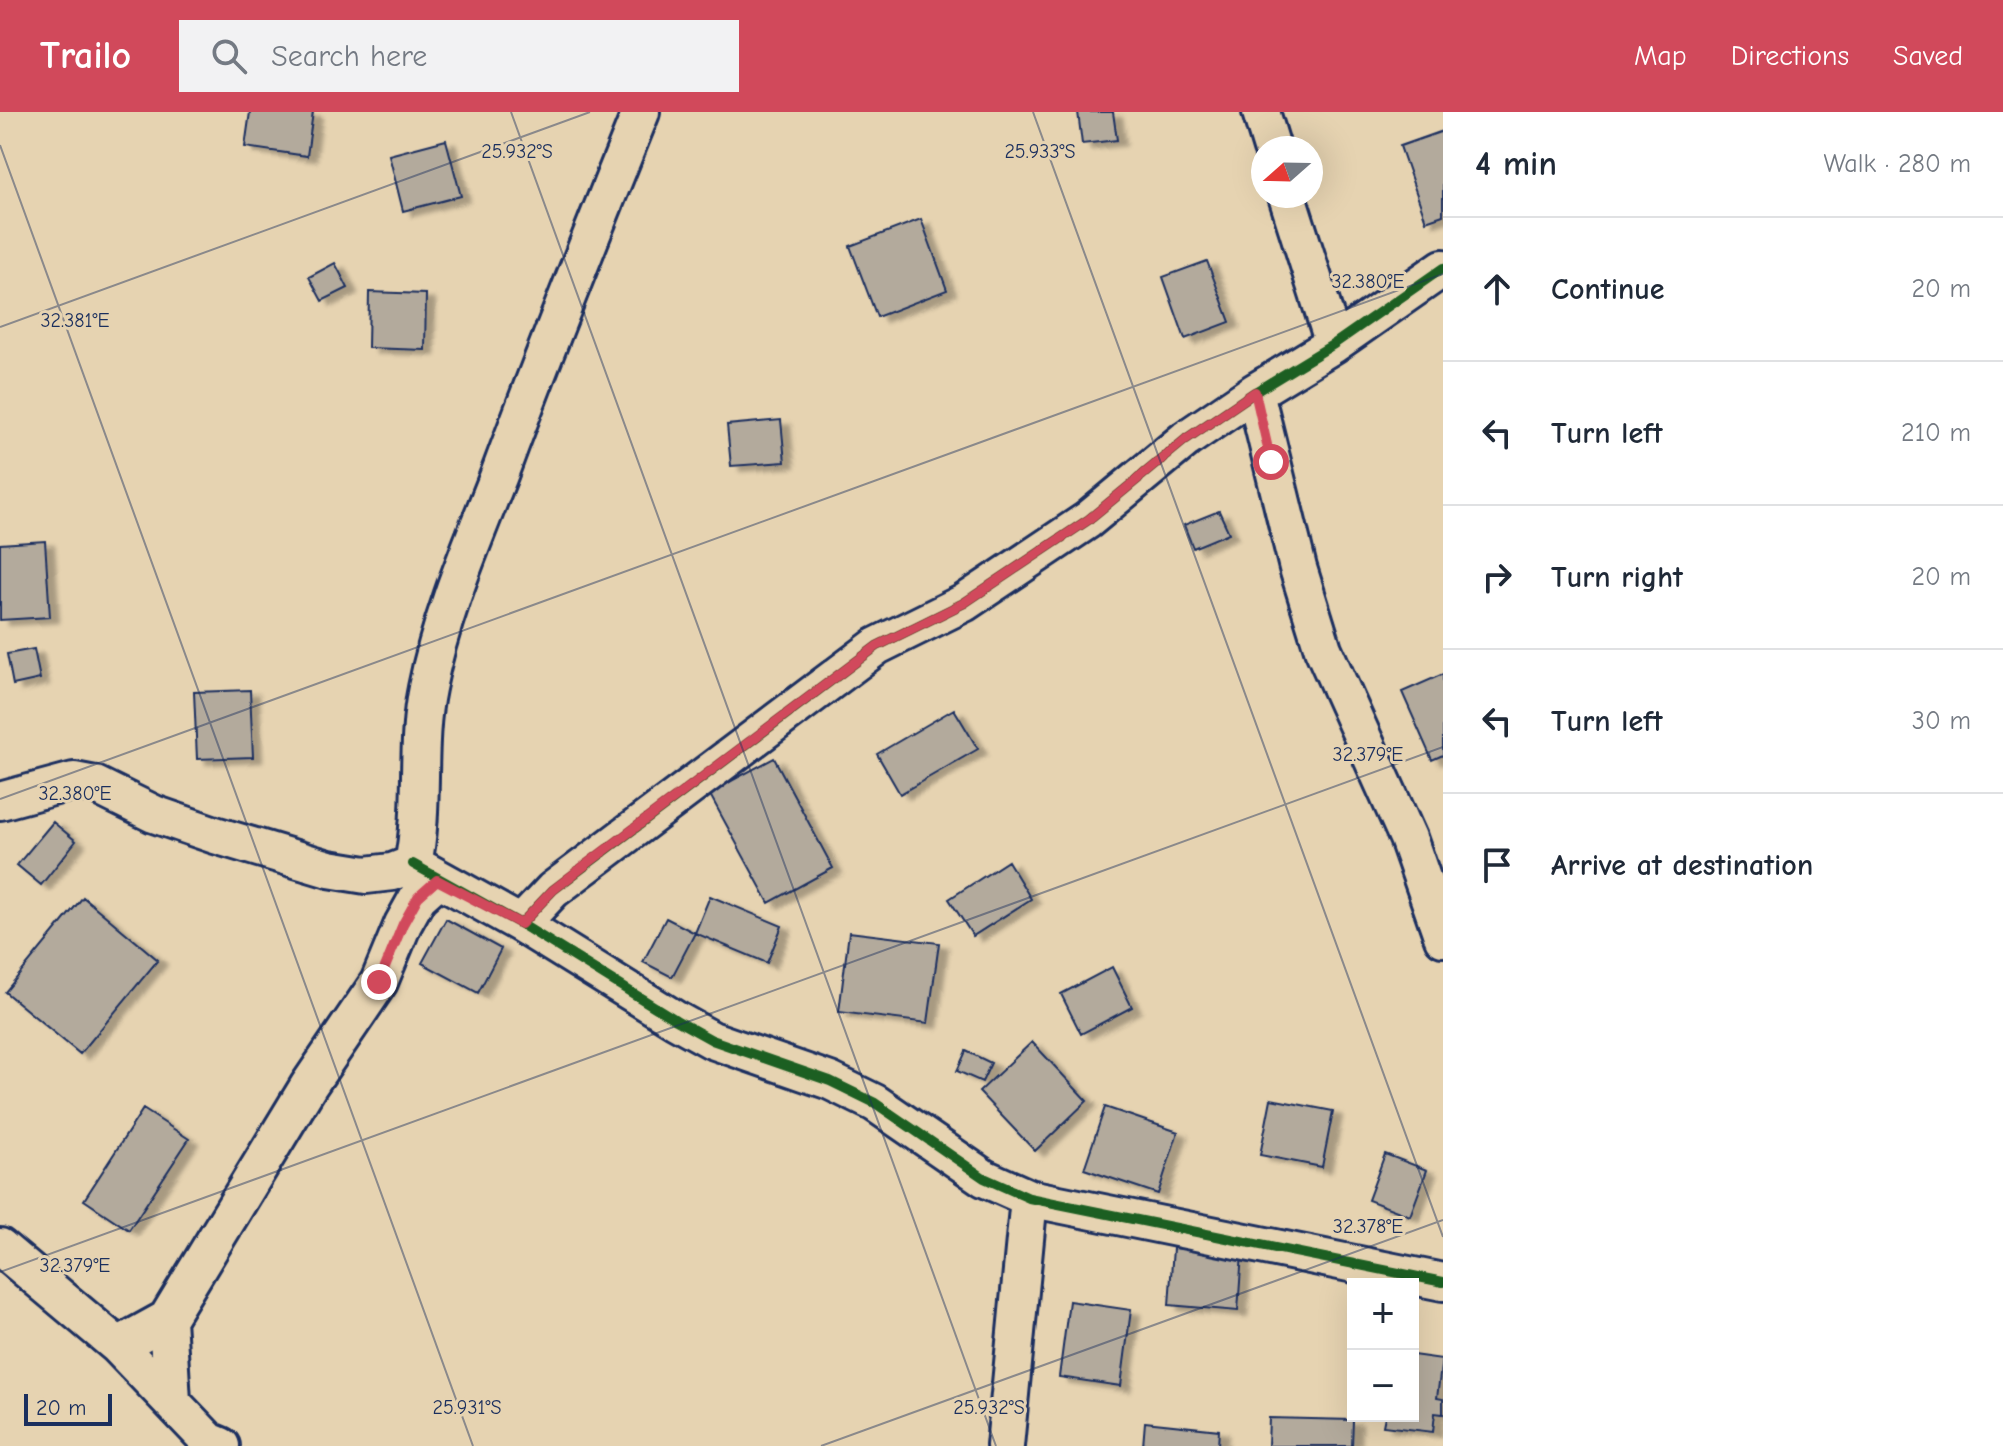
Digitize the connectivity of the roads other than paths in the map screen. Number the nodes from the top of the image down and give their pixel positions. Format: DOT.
graph roads {
  1 [pos="641,112"];
  2 [pos="1261,112"];
  3 [pos="1268,136"];
  4 [pos="1291,208"];
  5 [pos="1443,268"];
  6 [pos="1334,344"];
  7 [pos="1255,392"];
  8 [pos="0,801"];
  9 [pos="425,872"];
  10 [pos="521,924"];
  11 [pos="1443,938"];
  12 [pos="1029,1198"];
  13 [pos="0,1247"];
  14 [pos="1443,1282"];
  15 [pos="167,1319"];
  16 [pos="118,1346"];
  17 [pos="172,1401"];
  18 [pos="221,1446"];
  19 [pos="1005,1446"];
  1 -- 9 [label="street"];
  2 -- 3 [label="street"];
  4 -- 6 [label="street"];
  5 -- 6 [label="street"];
  6 -- 7 [label="street"];
  7 -- 10 [label="street"];
  7 -- 11 [label="street"];
  8 -- 9 [label="street"];
  9 -- 10 [label="street"];
  9 -- 15 [label="street"];
  10 -- 12 [label="street"];
  12 -- 14 [label="street"];
  12 -- 19 [label="street"];
  13 -- 16 [label="street"];
  15 -- 16 [label="street"];
  15 -- 17 [label="street"];
  16 -- 17 [label="street"];
  17 -- 18 [label="street"];
}
